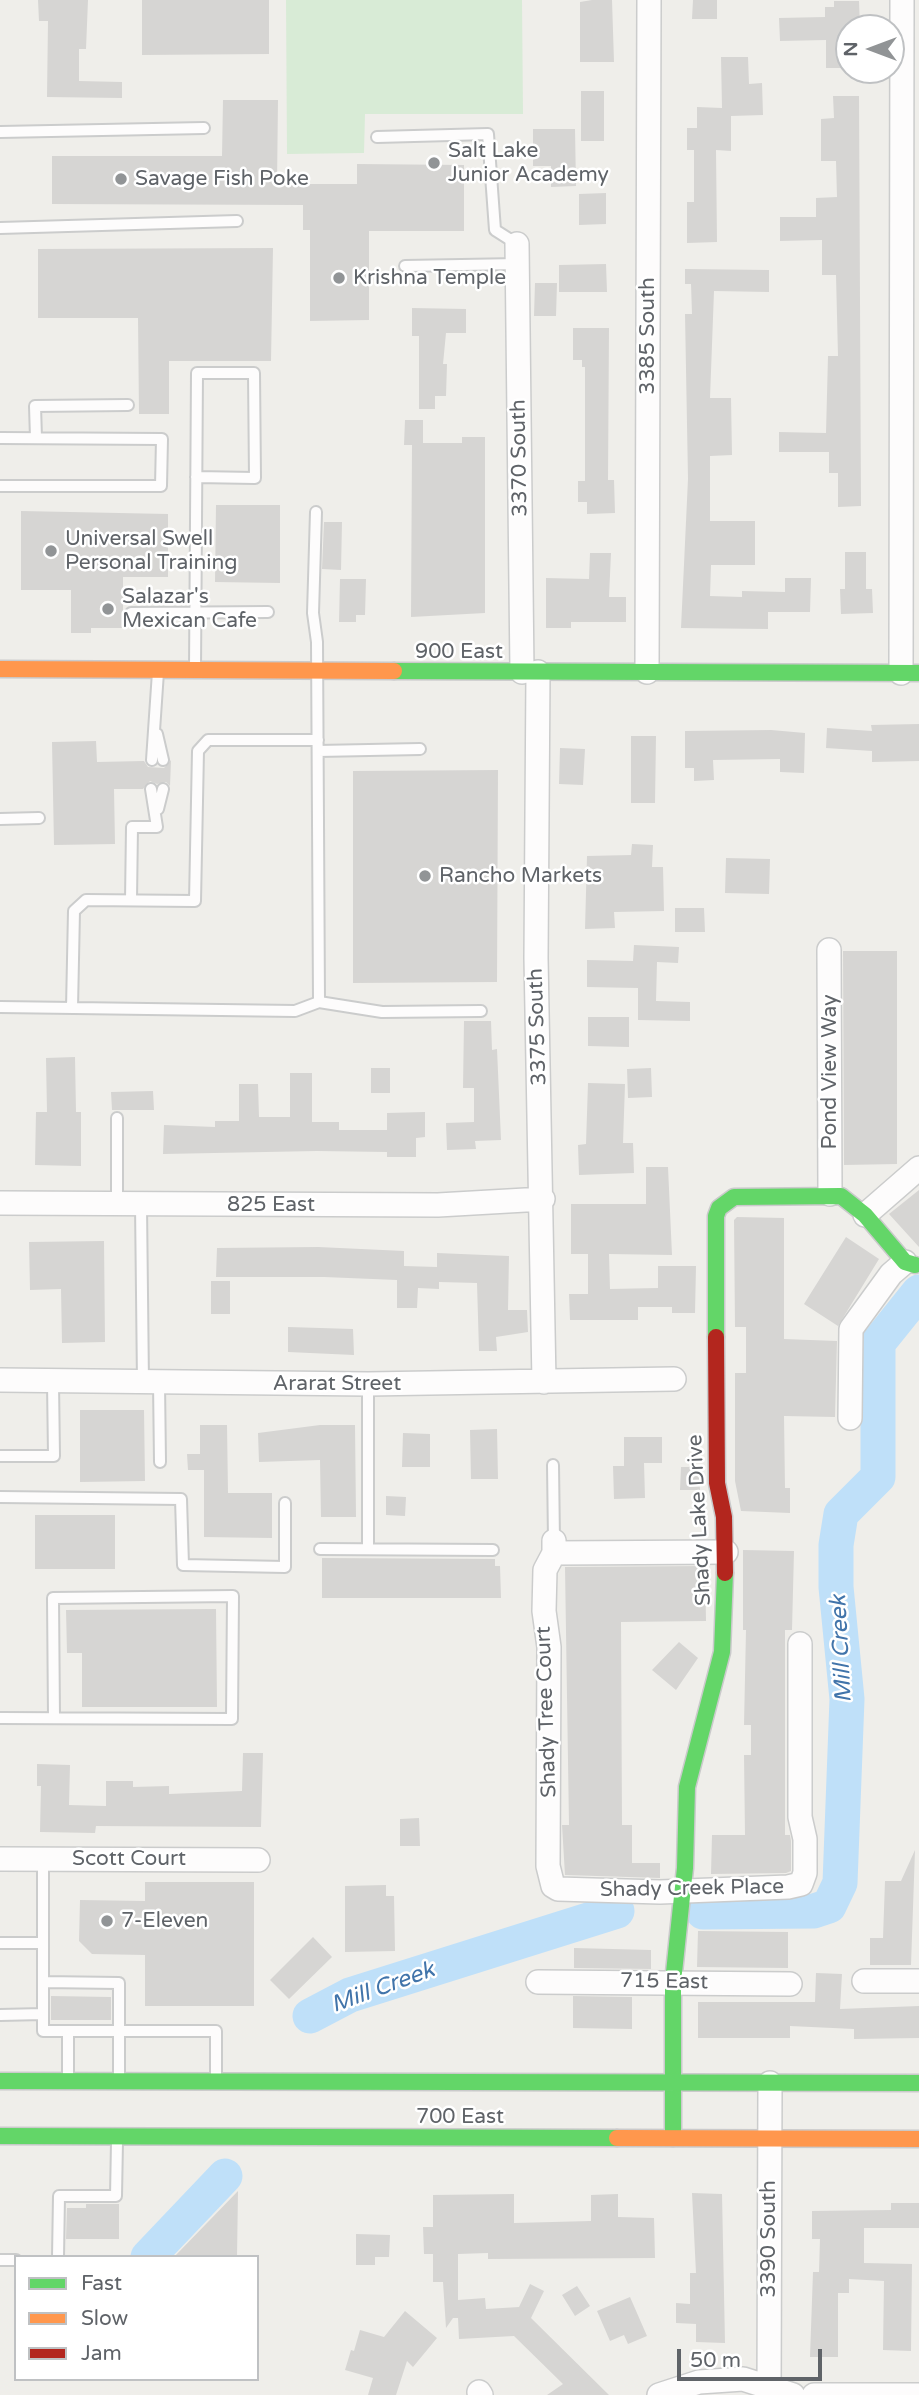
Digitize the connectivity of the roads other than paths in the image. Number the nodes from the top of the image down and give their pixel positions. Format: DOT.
graph roads {
  1 [pos="649,0"];
  2 [pos="902,0"];
  3 [pos="204,128"];
  4 [pos="0,132"];
  5 [pos="377,136"];
  6 [pos="237,220"];
  7 [pos="0,228"];
  8 [pos="517,254"];
  9 [pos="405,266"];
  10 [pos="128,405"];
  11 [pos="0,438"];
  12 [pos="36,439"];
  13 [pos="196,477"];
  14 [pos="0,486"];
  15 [pos="316,512"];
  16 [pos="195,612"];
  17 [pos="268,612"];
  18 [pos="131,613"];
  19 [pos="0,669"];
  20 [pos="158,671"];
  21 [pos="195,671"];
  22 [pos="530,672"];
  23 [pos="647,672"];
  24 [pos="317,673"];
  25 [pos="910,673"];
  26 [pos="318,745"];
  27 [pos="420,750"];
  28 [pos="157,760"];
  29 [pos="157,789"];
  30 [pos="39,818"];
  31 [pos="0,819"];
  32 [pos="131,900"];
  33 [pos="829,950"];
  34 [pos="319,1002"];
  35 [pos="0,1007"];
  36 [pos="72,1008"];
  37 [pos="481,1011"];
  38 [pos="117,1118"];
  39 [pos="919,1168"];
  40 [pos="830,1194"];
  41 [pos="543,1199"];
  42 [pos="0,1203"];
  43 [pos="117,1204"];
  44 [pos="141,1205"];
  45 [pos="865,1215"];
  46 [pos="913,1263"];
  47 [pos="674,1379"];
  48 [pos="0,1380"];
  49 [pos="544,1382"];
  50 [pos="53,1383"];
  51 [pos="151,1383"];
  52 [pos="368,1384"];
  53 [pos="850,1418"];
  54 [pos="0,1456"];
  55 [pos="160,1462"];
  56 [pos="553,1465"];
  57 [pos="0,1497"];
  58 [pos="285,1503"];
  59 [pos="554,1547"];
  60 [pos="320,1549"];
  61 [pos="368,1549"];
  62 [pos="493,1550"];
  63 [pos="726,1552"];
  64 [pos="800,1644"];
  65 [pos="0,1718"];
  66 [pos="54,1718"];
  67 [pos="0,1859"];
  68 [pos="43,1859"];
  69 [pos="258,1860"];
  70 [pos="553,1886"];
  71 [pos="683,1890"];
  72 [pos="0,1943"];
  73 [pos="42,1943"];
  74 [pos="864,1981"];
  75 [pos="919,1981"];
  76 [pos="43,1982"];
  77 [pos="538,1982"];
  78 [pos="673,1982"];
  79 [pos="789,1984"];
  80 [pos="43,2014"];
  81 [pos="0,2015"];
  82 [pos="119,2030"];
  83 [pos="68,2031"];
  84 [pos="0,2081"];
  85 [pos="68,2081"];
  86 [pos="119,2081"];
  87 [pos="216,2081"];
  88 [pos="673,2083"];
  89 [pos="769,2083"];
  90 [pos="919,2084"];
  91 [pos="0,2136"];
  92 [pos="117,2137"];
  93 [pos="673,2138"];
  94 [pos="769,2139"];
  95 [pos="919,2139"];
  96 [pos="58,2255"];
  97 [pos="769,2391"];
  98 [pos="659,2395"];
  99 [pos="793,2395"];
  100 [pos="814,2395"];
  101 [pos="919,2395"];
  1 -- 23 [label="street, 3385 South"];
  2 -- 25 [label="street"];
  3 -- 4 [label="lane"];
  5 -- 8 [label="lane"];
  6 -- 7 [label="lane"];
  8 -- 9 [label="lane"];
  8 -- 22 [label="street, 3370 South"];
  10 -- 12 [label="lane"];
  11 -- 12 [label="lane"];
  12 -- 14 [label="lane"];
  13 -- 13 [label="lane"];
  13 -- 16 [label="lane"];
  15 -- 24 [label="lane"];
  16 -- 17 [label="lane"];
  16 -- 18 [label="lane"];
  16 -- 21 [label="lane"];
  19 -- 20 [label="main road, 900 East"];
  20 -- 21 [label="main road, 900 East"];
  20 -- 28 [label="lane"];
  21 -- 24 [label="main road, 900 East"];
  22 -- 23 [label="main road, 900 East"];
  22 -- 24 [label="main road, 900 East"];
  22 -- 41 [label="street, 3375 South"];
  23 -- 25 [label="main road, 900 East"];
  24 -- 26 [label="lane"];
  26 -- 27 [label="lane"];
  26 -- 32 [label="lane"];
  26 -- 34 [label="lane"];
  29 -- 32 [label="lane"];
  30 -- 31 [label="lane"];
  32 -- 36 [label="lane"];
  33 -- 40 [label="street, Pond View Way"];
  34 -- 36 [label="lane"];
  34 -- 37 [label="lane"];
  35 -- 36 [label="lane"];
  38 -- 43 [label="lane"];
  39 -- 45 [label="street"];
  40 -- 45 [label="main road"];
  40 -- 63 [label="main road, Shady Lake Drive"];
  41 -- 44 [label="street, 825 East"];
  41 -- 49 [label="street, 3375 South"];
  42 -- 43 [label="street, 825 East"];
  43 -- 44 [label="street, 825 East"];
  44 -- 51 [label="lane"];
  45 -- 46 [label="main road"];
  46 -- 53 [label="street"];
  47 -- 49 [label="street, Ararat Street"];
  48 -- 50 [label="street, Ararat Street"];
  49 -- 52 [label="street, Ararat Street"];
  50 -- 51 [label="street, Ararat Street"];
  50 -- 54 [label="lane"];
  51 -- 52 [label="street, Ararat Street"];
  51 -- 55 [label="lane"];
  52 -- 61 [label="lane"];
  56 -- 59 [label="lane"];
  57 -- 58 [label="lane"];
  59 -- 63 [label="street"];
  59 -- 70 [label="street, Shady Tree Court"];
  60 -- 61 [label="lane"];
  61 -- 62 [label="lane"];
  63 -- 71 [label="main road, Shady Lake Drive"];
  64 -- 71 [label="street, Shady Creek Place"];
  65 -- 66 [label="lane"];
  66 -- 66 [label="lane"];
  67 -- 68 [label="street, Scott Court"];
  68 -- 69 [label="street, Scott Court"];
  68 -- 73 [label="lane"];
  70 -- 71 [label="street, Shady Creek Place"];
  71 -- 78 [label="main road, Shady Lake Drive"];
  72 -- 73 [label="lane"];
  73 -- 76 [label="lane"];
  74 -- 75 [label="street"];
  76 -- 80 [label="lane"];
  76 -- 82 [label="lane"];
  77 -- 78 [label="street, 715 East"];
  78 -- 79 [label="street, 715 East"];
  78 -- 88 [label="main road, Shady Lake Drive"];
  80 -- 81 [label="lane"];
  80 -- 83 [label="lane"];
  82 -- 83 [label="lane"];
  82 -- 86 [label="lane"];
  82 -- 87 [label="lane"];
  83 -- 85 [label="lane"];
  84 -- 85 [label="main road, 700 East"];
  85 -- 86 [label="main road, 700 East"];
  86 -- 87 [label="main road, 700 East"];
  87 -- 88 [label="main road, 700 East"];
  88 -- 89 [label="main road, 700 East"];
  88 -- 93 [label="main road, Shady Lake Drive"];
  89 -- 90 [label="main road, 700 East"];
  89 -- 94 [label="street, 3390 South"];
  91 -- 92 [label="main road, 700 East"];
  92 -- 93 [label="main road, 700 East"];
  92 -- 96 [label="lane"];
  93 -- 94 [label="main road, 700 East"];
  94 -- 95 [label="main road, 700 East"];
  94 -- 97 [label="street, 3390 South"];
  97 -- 98 [label="street"];
  97 -- 99 [label="street"];
  100 -- 101 [label="street"];
}
